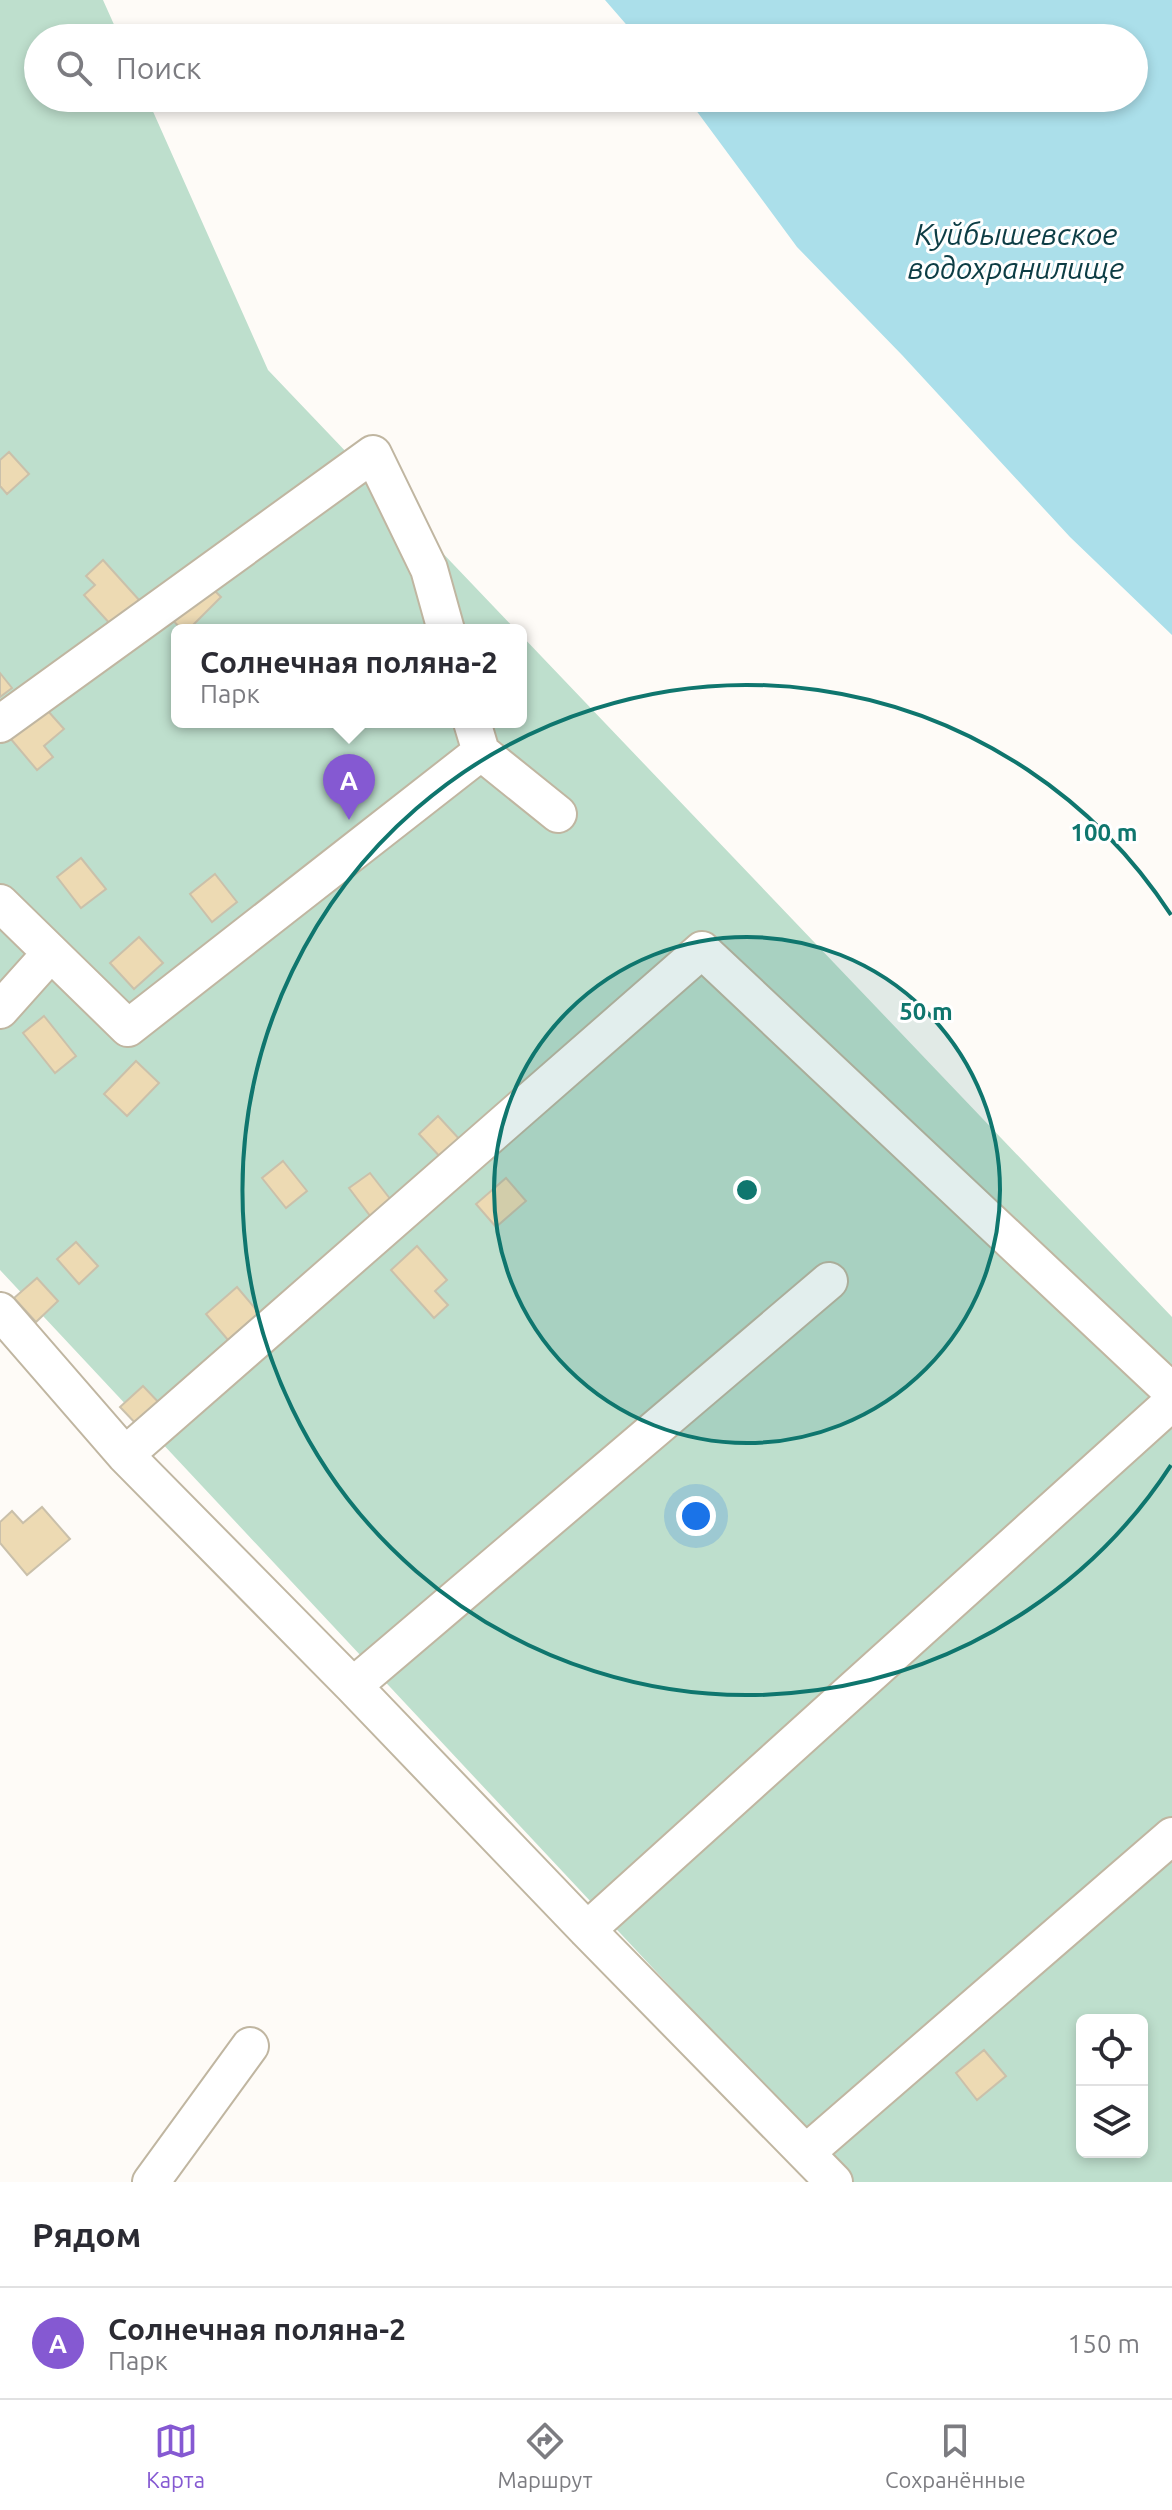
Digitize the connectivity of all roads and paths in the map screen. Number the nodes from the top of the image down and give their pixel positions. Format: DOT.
graph roads {
  1 [pos="444,624"];
  2 [pos="0,724"];
  3 [pos="476,737"];
  4 [pos="558,814"];
  5 [pos="0,903"];
  6 [pos="51,953"];
  7 [pos="0,1010"];
  8 [pos="829,1281"];
  9 [pos="0,1311"];
  10 [pos="1172,1392"];
  11 [pos="1172,1402"];
  12 [pos="125,1455"];
  13 [pos="353,1686"];
  14 [pos="1172,1836"];
  15 [pos="587,1930"];
  16 [pos="250,2046"];
  17 [pos="807,2152"];
  18 [pos="151,2182"];
  19 [pos="834,2182"];
  1 -- 2 [label="street"];
  3 -- 4 [label="street"];
  3 -- 6 [label="street"];
  5 -- 6 [label="street"];
  6 -- 7 [label="street"];
  8 -- 13 [label="street"];
  9 -- 12 [label="street"];
  10 -- 12 [label="street"];
  11 -- 15 [label="street"];
  12 -- 13 [label="street"];
  13 -- 15 [label="street"];
  14 -- 17 [label="street"];
  15 -- 17 [label="street"];
  16 -- 18 [label="street"];
  17 -- 19 [label="street"];
}
